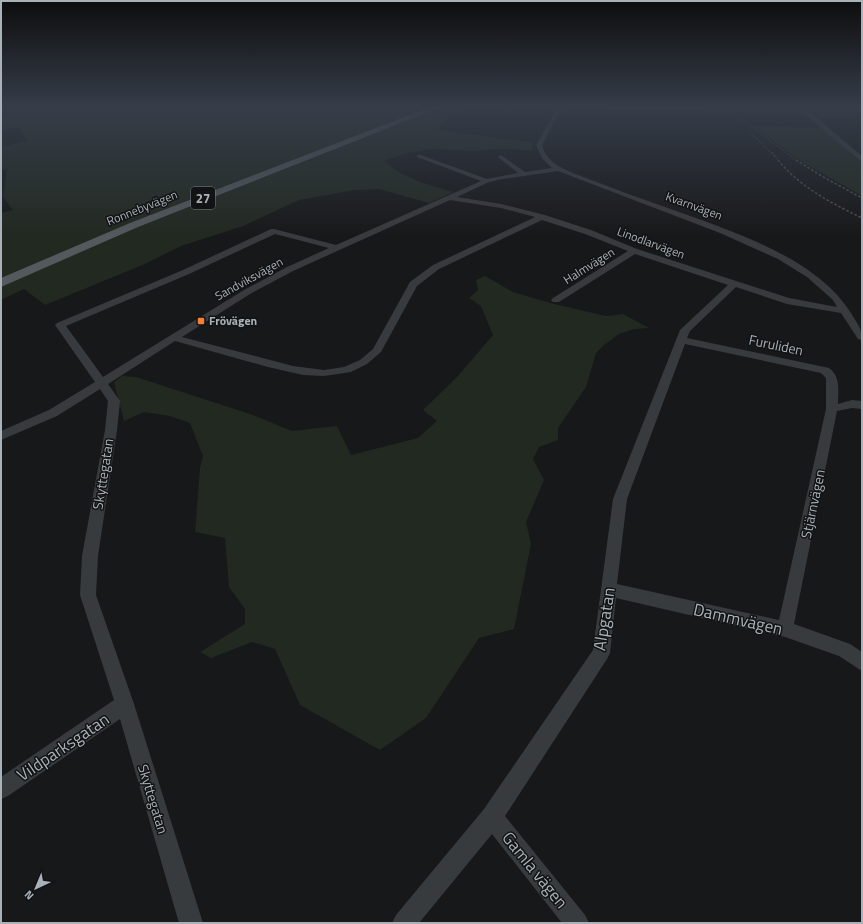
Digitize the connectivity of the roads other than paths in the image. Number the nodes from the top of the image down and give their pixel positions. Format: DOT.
graph roads {
  1 [pos="325,150"];
  2 [pos="541,150"];
  3 [pos="850,150"];
  4 [pos="419,156"];
  5 [pos="501,157"];
  6 [pos="862,160"];
  7 [pos="559,170"];
  8 [pos="524,174"];
  9 [pos="487,181"];
  10 [pos="448,198"];
  11 [pos="542,217"];
  12 [pos="337,248"];
  13 [pos="634,252"];
  14 [pos="1,283"];
  15 [pos="734,284"];
  16 [pos="556,300"];
  17 [pos="845,312"];
  18 [pos="862,337"];
  19 [pos="174,338"];
  20 [pos="680,340"];
  21 [pos="101,382"];
  22 [pos="862,405"];
  23 [pos="832,409"];
  24 [pos="1,436"];
  25 [pos="609,589"];
  26 [pos="784,629"];
  27 [pos="862,662"];
  28 [pos="125,704"];
  29 [pos="1,789"];
  30 [pos="492,817"];
  31 [pos="191,923"];
  32 [pos="404,923"];
  33 [pos="577,923"];
  1 -- 14 [label="main road, Ronnebyvägen / 27"];
  2 -- 7 [label="street, Kvarnvägen"];
  3 -- 6 [label="street"];
  4 -- 9 [label="street"];
  5 -- 8 [label="street"];
  7 -- 8 [label="street, Sandviksvägen"];
  7 -- 17 [label="street, Kvarnvägen"];
  8 -- 9 [label="street, Sandviksvägen"];
  9 -- 10 [label="street, Sandviksvägen"];
  10 -- 11 [label="street, Linodlarvägen"];
  10 -- 12 [label="street, Sandviksvägen"];
  11 -- 13 [label="street, Linodlarvägen"];
  11 -- 19 [label="street"];
  12 -- 19 [label="street, Sandviksvägen"];
  12 -- 21 [label="street, Skyttegatan"];
  13 -- 15 [label="street, Linodlarvägen"];
  13 -- 16 [label="street, Halmvägen"];
  15 -- 17 [label="street, Linodlarvägen"];
  15 -- 20 [label="street, Alpgatan"];
  17 -- 18 [label="street, Kvarnvägen"];
  19 -- 21 [label="street, Sandviksvägen"];
  20 -- 23 [label="street, Furuliden"];
  20 -- 25 [label="street, Alpgatan"];
  21 -- 24 [label="street, Sandviksvägen"];
  21 -- 28 [label="street, Skyttegatan"];
  22 -- 23 [label="street"];
  23 -- 26 [label="street, Stjärnvägen"];
  25 -- 26 [label="street, Dammvägen"];
  25 -- 30 [label="street, Alpgatan"];
  26 -- 27 [label="street, Dammvägen"];
  28 -- 29 [label="street, Vildparksgatan"];
  28 -- 31 [label="street, Skyttegatan"];
  30 -- 32 [label="street, Alpgatan"];
  30 -- 33 [label="street, Gamla vägen"];
}
